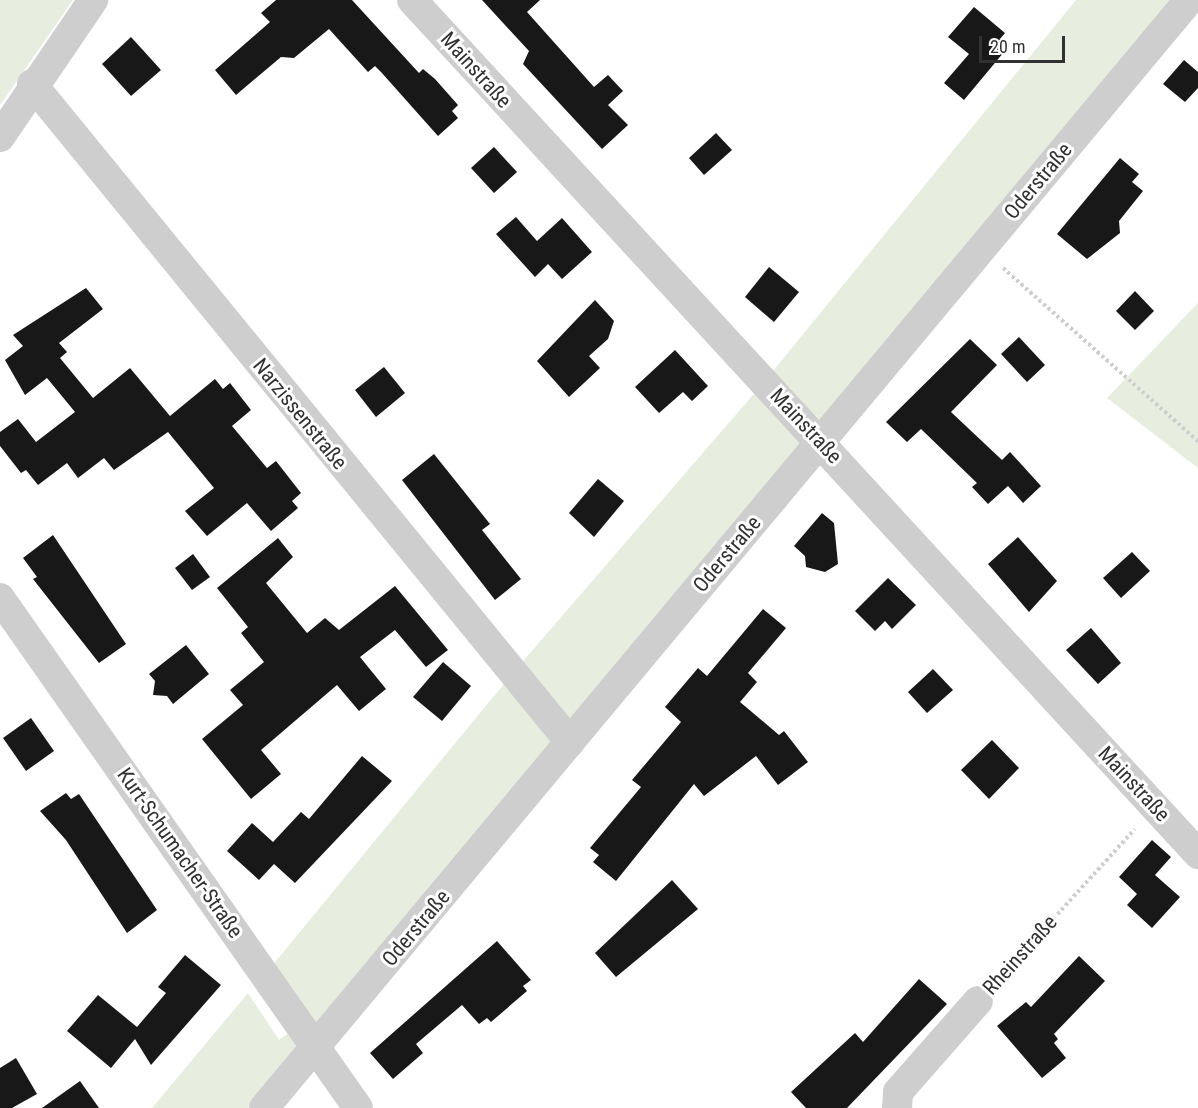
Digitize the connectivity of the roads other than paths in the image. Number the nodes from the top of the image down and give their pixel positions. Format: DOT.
graph roads {
  1 [pos="93,0"];
  2 [pos="412,0"];
  3 [pos="1177,4"];
  4 [pos="32,84"];
  5 [pos="0,137"];
  6 [pos="821,442"];
  7 [pos="0,598"];
  8 [pos="570,742"];
  9 [pos="1198,854"];
  10 [pos="978,1001"];
  11 [pos="315,1047"];
  12 [pos="264,1108"];
  13 [pos="358,1108"];
  14 [pos="897,1108"];
  1 -- 4 [label="street"];
  2 -- 6 [label="street, Mainstraße"];
  3 -- 6 [label="street, Oderstraße"];
  4 -- 5 [label="street"];
  4 -- 8 [label="street, Narzissenstraße"];
  6 -- 8 [label="street, Oderstraße"];
  6 -- 9 [label="street, Mainstraße"];
  7 -- 11 [label="street, Kurt-Schumacher-Straße"];
  8 -- 11 [label="street, Oderstraße"];
  10 -- 14 [label="street, Rheinstraße"];
  11 -- 12 [label="street, Oderstraße"];
  11 -- 13 [label="street, Kurt-Schumacher-Straße"];
}
